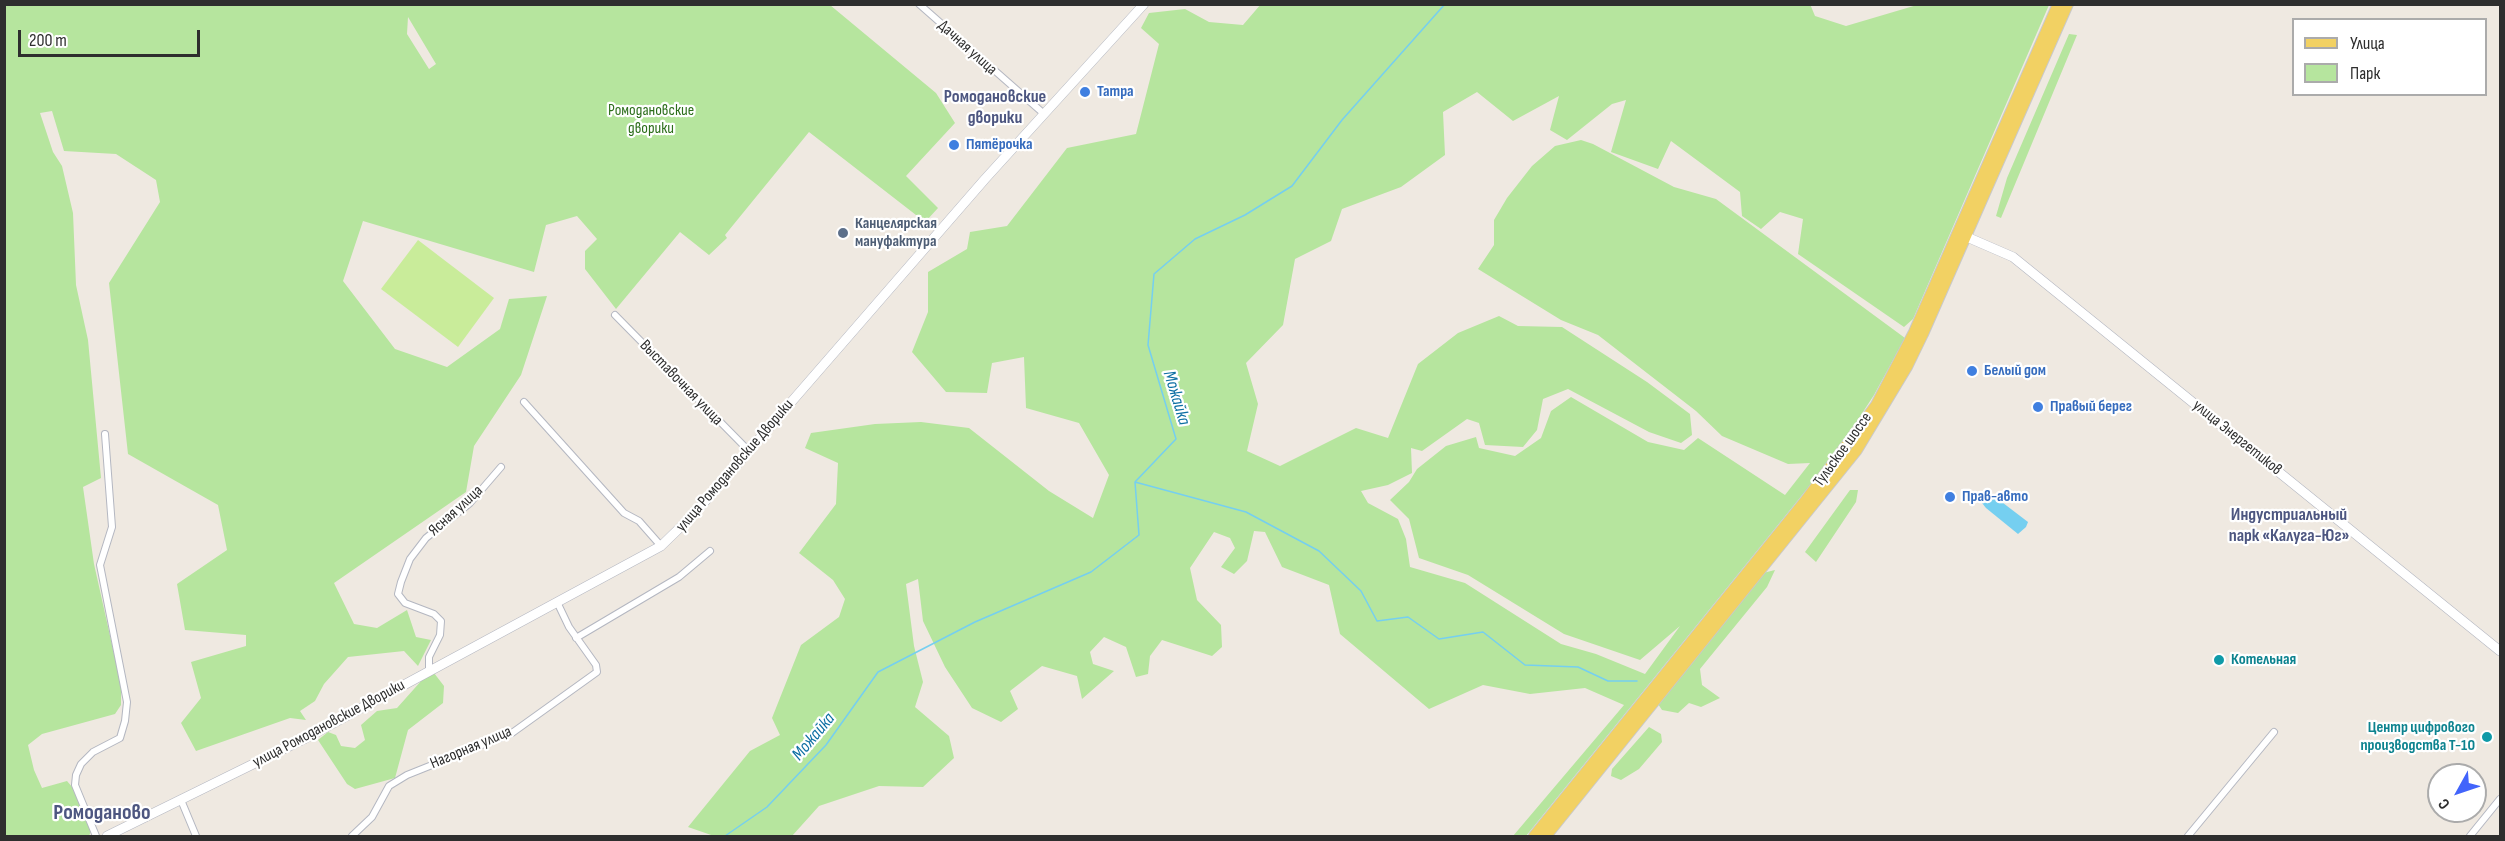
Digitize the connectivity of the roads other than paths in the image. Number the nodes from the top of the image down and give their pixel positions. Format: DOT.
graph roads {
  1 [pos="919,4"];
  2 [pos="1144,4"];
  3 [pos="2058,4"];
  4 [pos="2068,4"];
  5 [pos="1043,113"];
  6 [pos="1962,235"];
  7 [pos="615,315"];
  8 [pos="524,402"];
  9 [pos="105,434"];
  10 [pos="748,450"];
  11 [pos="501,467"];
  12 [pos="661,546"];
  13 [pos="710,551"];
  14 [pos="558,604"];
  15 [pos="576,638"];
  16 [pos="2500,651"];
  17 [pos="429,669"];
  18 [pos="2274,732"];
  19 [pos="2500,799"];
  20 [pos="182,800"];
  21 [pos="96,837"];
  22 [pos="107,837"];
  23 [pos="196,837"];
  24 [pos="352,837"];
  25 [pos="1534,837"];
  26 [pos="1546,837"];
  27 [pos="2188,837"];
  28 [pos="2470,837"];
  1 -- 5 [label="street, Дачная улица"];
  2 -- 5 [label="street, улица Ромодановские Дворики"];
  3 -- 6 [label="main road, Тульское шоссе"];
  4 -- 6 [label="main road, Тульское шоссе"];
  5 -- 10 [label="street, улица Ромодановские Дворики"];
  6 -- 16 [label="street, улица Энергетиков"];
  6 -- 25 [label="main road, Тульское шоссе"];
  6 -- 26 [label="main road, Тульское шоссе"];
  7 -- 10 [label="street, Выставочная улица"];
  8 -- 12 [label="street"];
  9 -- 21 [label="street"];
  10 -- 12 [label="street, улица Ромодановские Дворики"];
  11 -- 17 [label="street, Ясная улица"];
  12 -- 14 [label="street, улица Ромодановские Дворики"];
  13 -- 15 [label="street"];
  14 -- 15 [label="street, Нагорная улица"];
  14 -- 17 [label="street, улица Ромодановские Дворики"];
  15 -- 24 [label="street, Нагорная улица"];
  17 -- 20 [label="street, улица Ромодановские Дворики"];
  18 -- 27 [label="street"];
  19 -- 28 [label="street"];
  20 -- 22 [label="street, улица Ромодановские Дворики"];
  20 -- 23 [label="street"];
}
